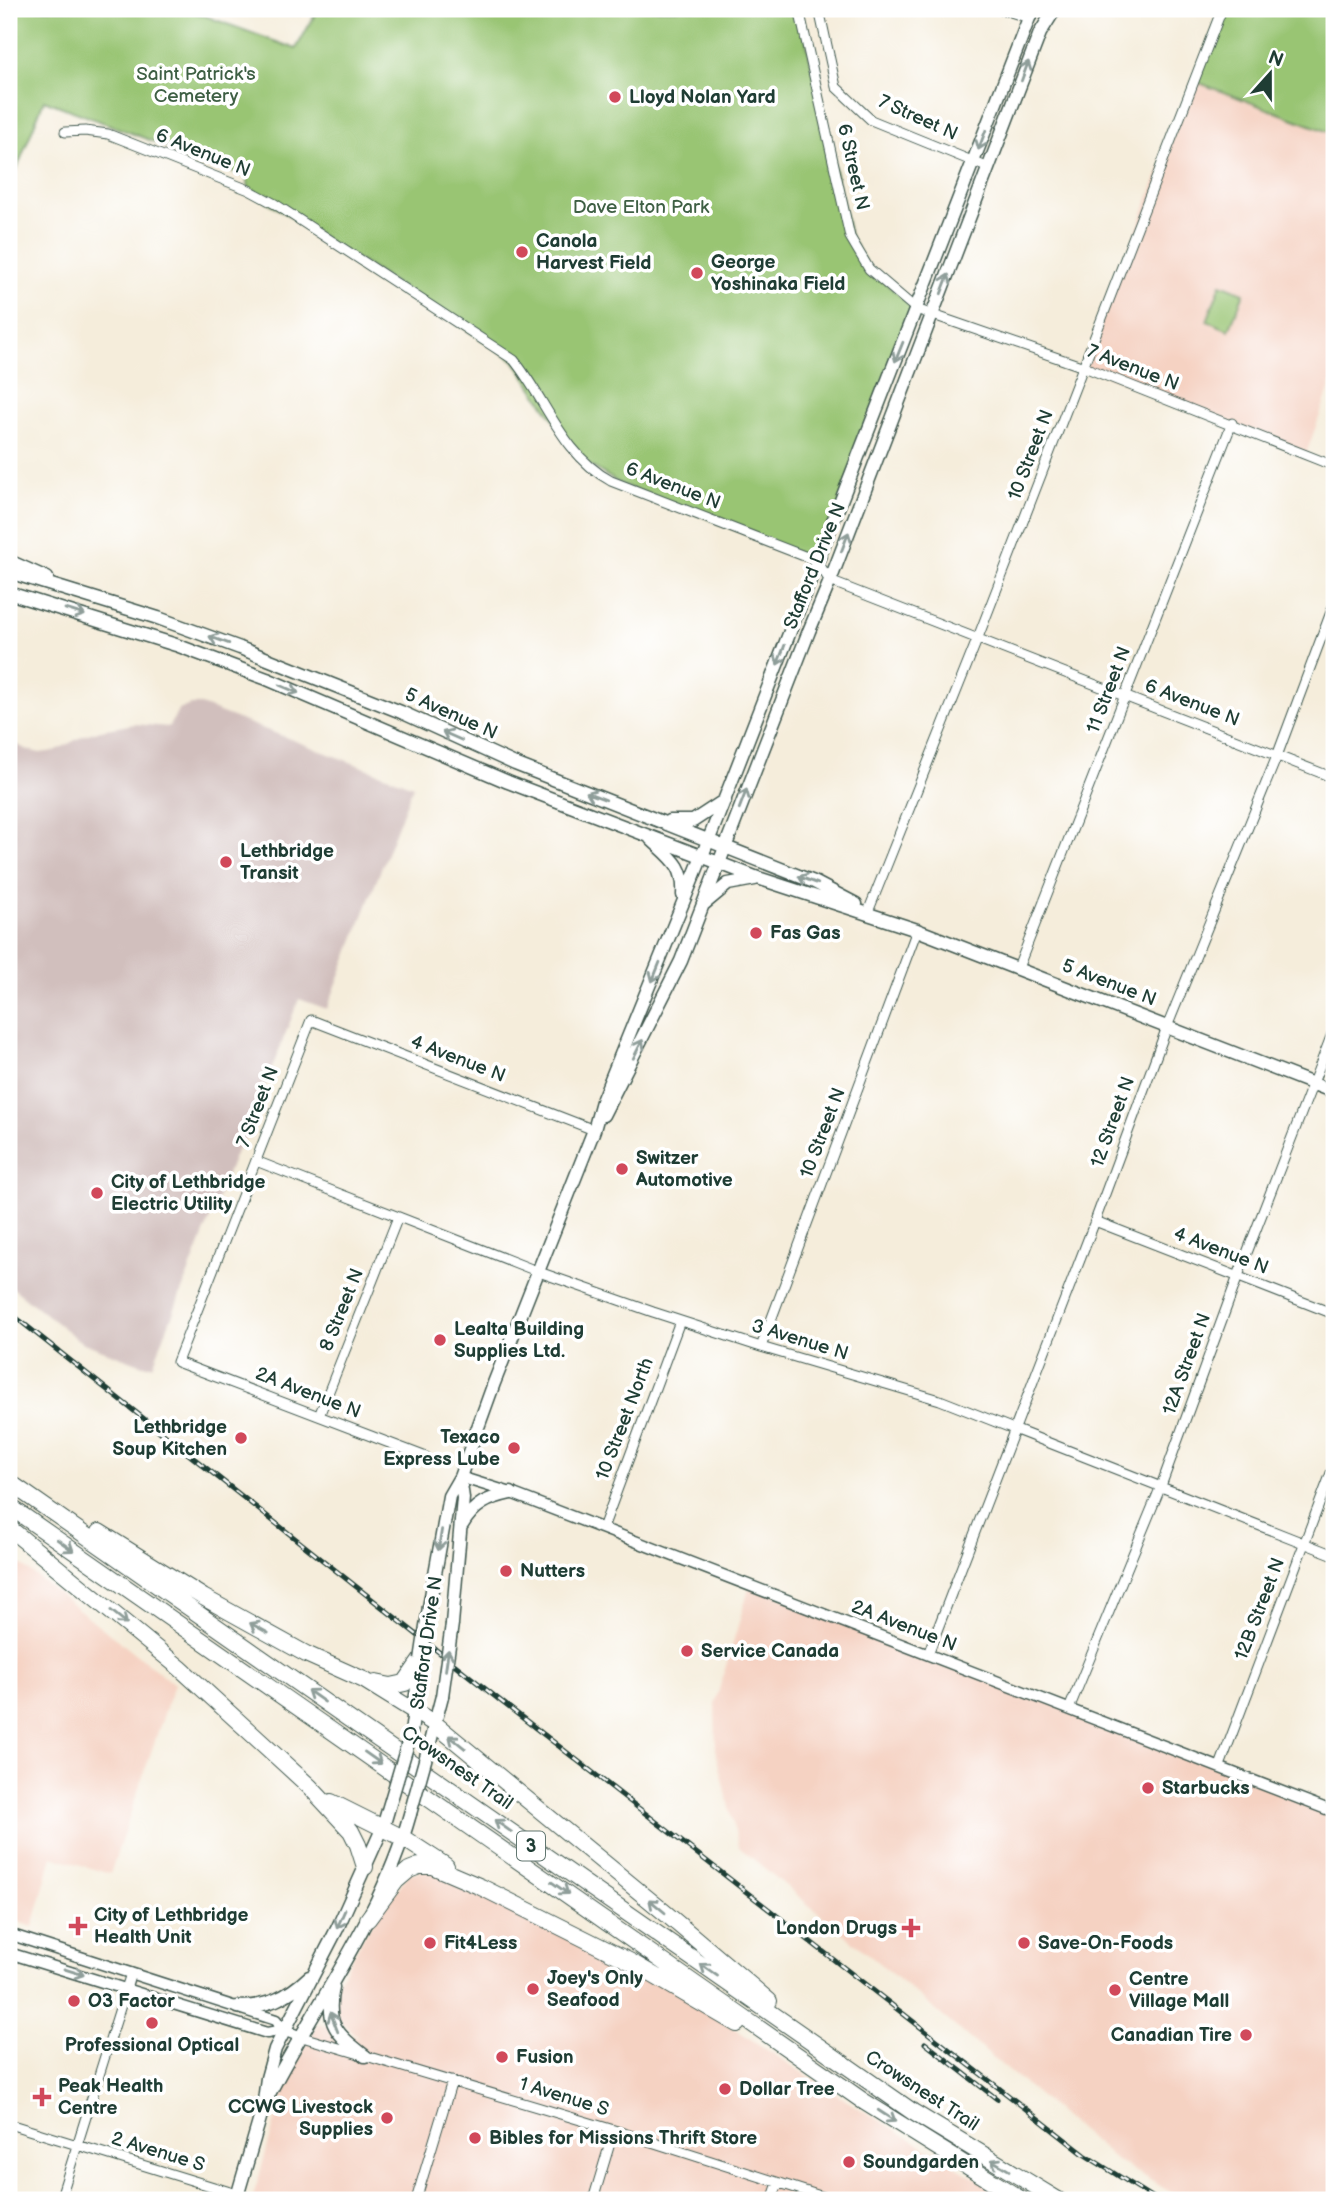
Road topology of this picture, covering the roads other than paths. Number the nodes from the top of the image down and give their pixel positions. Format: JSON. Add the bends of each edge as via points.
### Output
{"nodes":[{"id":1,"x":799,"y":9,"type":"edge"},
{"id":2,"x":819,"y":9,"type":"edge"},
{"id":3,"x":1002,"y":9,"type":"edge"},
{"id":4,"x":1055,"y":9,"type":"edge"},
{"id":5,"x":1222,"y":9,"type":"edge"},
{"id":6,"x":1032,"y":13,"type":"edge"},
{"id":7,"x":65,"y":132,"type":"dead end"},
{"id":8,"x":973,"y":162,"type":"junction"},
{"id":9,"x":989,"y":168,"type":"junction"},
{"id":10,"x":916,"y":309,"type":"junction"},
{"id":11,"x":933,"y":315,"type":"junction"},
{"id":12,"x":1084,"y":367,"type":"junction"},
{"id":13,"x":1232,"y":424,"type":"junction"},
{"id":14,"x":1334,"y":466,"type":"edge"},
{"id":15,"x":9,"y":561,"type":"edge"},
{"id":16,"x":817,"y":561,"type":"junction"},
{"id":17,"x":9,"y":572,"type":"edge"},
{"id":18,"x":830,"y":581,"type":"junction"},
{"id":19,"x":72,"y":591,"type":"junction"},
{"id":20,"x":9,"y":593,"type":"edge"},
{"id":21,"x":1334,"y":604,"type":"edge"},
{"id":22,"x":977,"y":640,"type":"junction"},
{"id":23,"x":1126,"y":696,"type":"junction"},
{"id":24,"x":1277,"y":756,"type":"junction"},
{"id":25,"x":1334,"y":778,"type":"edge"},
{"id":26,"x":725,"y":800,"type":"junction"},
{"id":27,"x":660,"y":821,"type":"junction"},
{"id":28,"x":645,"y":834,"type":"junction"},
{"id":29,"x":709,"y":840,"type":"junction"},
{"id":30,"x":725,"y":846,"type":"junction"},
{"id":31,"x":702,"y":856,"type":"junction"},
{"id":32,"x":718,"y":863,"type":"junction"},
{"id":33,"x":758,"y":878,"type":"junction"},
{"id":34,"x":702,"y":907,"type":"junction"},
{"id":35,"x":682,"y":909,"type":"junction"},
{"id":36,"x":868,"y":912,"type":"junction"},
{"id":37,"x":917,"y":930,"type":"junction"},
{"id":38,"x":1018,"y":968,"type":"junction"},
{"id":39,"x":310,"y":1020,"type":"joint"},
{"id":40,"x":1167,"y":1027,"type":"junction"},
{"id":41,"x":1334,"y":1030,"type":"edge"},
{"id":42,"x":1312,"y":1084,"type":"junction"},
{"id":43,"x":1334,"y":1092,"type":"edge"},
{"id":44,"x":594,"y":1130,"type":"junction"},
{"id":45,"x":256,"y":1161,"type":"junction"},
{"id":46,"x":398,"y":1217,"type":"junction"},
{"id":47,"x":1095,"y":1221,"type":"junction"},
{"id":48,"x":539,"y":1272,"type":"junction"},
{"id":49,"x":1238,"y":1276,"type":"junction"},
{"id":50,"x":1334,"y":1314,"type":"edge"},
{"id":51,"x":680,"y":1321,"type":"junction"},
{"id":52,"x":761,"y":1347,"type":"junction"},
{"id":53,"x":177,"y":1362,"type":"joint"},
{"id":54,"x":319,"y":1416,"type":"junction"},
{"id":55,"x":1014,"y":1429,"type":"junction"},
{"id":56,"x":426,"y":1457,"type":"dead end"},
{"id":57,"x":1334,"y":1465,"type":"edge"},
{"id":58,"x":9,"y":1476,"type":"edge"},
{"id":59,"x":460,"y":1477,"type":"junction"},
{"id":60,"x":9,"y":1482,"type":"edge"},
{"id":61,"x":1161,"y":1486,"type":"junction"},
{"id":62,"x":511,"y":1493,"type":"junction"},
{"id":63,"x":9,"y":1506,"type":"edge"},
{"id":64,"x":9,"y":1528,"type":"edge"},
{"id":65,"x":460,"y":1528,"type":"junction"},
{"id":66,"x":603,"y":1528,"type":"junction"},
{"id":67,"x":1304,"y":1544,"type":"junction"},
{"id":68,"x":1334,"y":1555,"type":"edge"},
{"id":69,"x":928,"y":1654,"type":"junction"},
{"id":70,"x":417,"y":1671,"type":"junction"},
{"id":71,"x":364,"y":1680,"type":"junction"},
{"id":72,"x":413,"y":1709,"type":"junction"},
{"id":73,"x":1069,"y":1709,"type":"junction"},
{"id":74,"x":435,"y":1724,"type":"junction"},
{"id":75,"x":1220,"y":1766,"type":"junction"},
{"id":76,"x":310,"y":1787,"type":"junction"},
{"id":77,"x":1334,"y":1812,"type":"edge"},
{"id":78,"x":383,"y":1827,"type":"junction"},
{"id":79,"x":403,"y":1838,"type":"junction"},
{"id":80,"x":365,"y":1867,"type":"junction"},
{"id":81,"x":481,"y":1887,"type":"junction"},
{"id":82,"x":368,"y":1919,"type":"junction"},
{"id":83,"x":9,"y":1934,"type":"edge"},
{"id":84,"x":9,"y":1952,"type":"edge"},
{"id":85,"x":316,"y":1970,"type":"junction"},
{"id":86,"x":131,"y":1973,"type":"junction"},
{"id":87,"x":335,"y":1975,"type":"junction"},
{"id":88,"x":126,"y":1987,"type":"junction"},
{"id":89,"x":237,"y":2007,"type":"junction"},
{"id":90,"x":283,"y":2030,"type":"junction"},
{"id":91,"x":299,"y":2036,"type":"junction"},
{"id":92,"x":365,"y":2056,"type":"junction"},
{"id":93,"x":840,"y":2061,"type":"junction"},
{"id":94,"x":452,"y":2081,"type":"junction"},
{"id":95,"x":863,"y":2101,"type":"junction"},
{"id":96,"x":263,"y":2108,"type":"junction"},
{"id":97,"x":9,"y":2124,"type":"edge"},
{"id":98,"x":614,"y":2130,"type":"junction"},
{"id":99,"x":77,"y":2145,"type":"junction"},
{"id":100,"x":778,"y":2183,"type":"junction"},
{"id":101,"x":237,"y":2197,"type":"edge"},
{"id":102,"x":60,"y":2200,"type":"edge"},
{"id":103,"x":256,"y":2200,"type":"edge"},
{"id":104,"x":416,"y":2200,"type":"edge"},
{"id":105,"x":593,"y":2200,"type":"edge"},
{"id":106,"x":772,"y":2200,"type":"edge"},
{"id":107,"x":834,"y":2200,"type":"edge"},
{"id":108,"x":1022,"y":2200,"type":"edge"},
{"id":109,"x":1058,"y":2200,"type":"edge"}],
"edges":[{"from":1,"to":10,"type":"street","name":"6 Street N","via":[[850,237],[869,269]]},
{"from":2,"to":8,"type":"street","name":"7 Street N","via":[[836,87],[871,120]]},
{"from":3,"to":6,"type":"street"},
{"from":9,"to":4,"type":"main road","name":"Stafford Drive N","one_way":true,"via":[[1040,33]]},
{"from":5,"to":12,"type":"street","name":"10 Street N"},
{"from":6,"to":8,"type":"main road","name":"Stafford Drive N","one_way":true},
{"from":7,"to":16,"type":"street","name":"6 Avenue N","via":[[98,132],[122,139],[223,178],[275,204],[514,360],[567,443],[600,475]]},
{"from":8,"to":9,"type":"street","name":"7 Street N"},
{"from":8,"to":10,"type":"main road","name":"Stafford Drive N"},
{"from":11,"to":9,"type":"main road","name":"Stafford Drive N","one_way":true},
{"from":10,"to":11,"type":"street","name":"7 Avenue N"},
{"from":10,"to":16,"type":"main road","name":"Stafford Drive N","one_way":true},
{"from":11,"to":12,"type":"street","name":"7 Avenue N"},
{"from":18,"to":11,"type":"main road","name":"Stafford Drive N","one_way":true},
{"from":12,"to":13,"type":"street","name":"7 Avenue N"},
{"from":12,"to":22,"type":"street","name":"10 Street N"},
{"from":13,"to":14,"type":"street","name":"7 Avenue N"},
{"from":13,"to":23,"type":"street","name":"11 Street N"},
{"from":15,"to":19,"type":"main road"},
{"from":16,"to":18,"type":"street"},
{"from":16,"to":26,"type":"main road","name":"Stafford Drive N","one_way":true},
{"from":17,"to":19,"type":"main road","name":"5 Avenue N"},
{"from":18,"to":22,"type":"street","name":"6 Avenue N"},
{"from":30,"to":18,"type":"main road","name":"Stafford Drive N","one_way":true},
{"from":27,"to":19,"type":"main road","name":"5 Avenue N","one_way":true,"via":[[515,764],[325,680]]},
{"from":20,"to":28,"type":"main road","name":"5 Avenue N","one_way":true,"via":[[165,641],[267,679],[508,782]]},
{"from":21,"to":24,"type":"street","name":"12 Street N"},
{"from":22,"to":23,"type":"street","name":"6 Avenue N"},
{"from":22,"to":36,"type":"street","name":"10 Street N"},
{"from":23,"to":24,"type":"street","name":"6 Avenue N"},
{"from":23,"to":38,"type":"street","name":"11 Street N"},
{"from":24,"to":25,"type":"street","name":"6 Avenue N"},
{"from":24,"to":40,"type":"street","name":"12 Street N"},
{"from":26,"to":27,"type":"main road","via":[[693,821]]},
{"from":26,"to":29,"type":"main road","name":"Stafford Drive N"},
{"from":27,"to":29,"type":"main road","name":"5 Avenue N"},
{"from":28,"to":31,"type":"main road","name":"5 Avenue N"},
{"from":28,"to":35,"type":"main road","via":[[682,872]]},
{"from":29,"to":30,"type":"main road","name":"5 Avenue N"},
{"from":29,"to":31,"type":"main road","name":"Stafford Drive N"},
{"from":30,"to":32,"type":"main road","name":"Stafford Drive N"},
{"from":36,"to":30,"type":"main road","name":"5 Avenue N","one_way":true,"via":[[821,885]]},
{"from":31,"to":32,"type":"main road","name":"5 Avenue N"},
{"from":31,"to":35,"type":"main road","name":"Stafford Drive N"},
{"from":32,"to":33,"type":"main road","name":"5 Avenue N"},
{"from":32,"to":34,"type":"main road","name":"Stafford Drive N"},
{"from":33,"to":34,"type":"main road","via":[[728,884]]},
{"from":33,"to":36,"type":"main road","name":"5 Avenue N"},
{"from":44,"to":34,"type":"main road","name":"Stafford Drive N","one_way":true,"via":[[666,992]]},
{"from":35,"to":44,"type":"main road","name":"Stafford Drive N","one_way":true},
{"from":36,"to":37,"type":"main road","name":"5 Avenue N"},
{"from":37,"to":38,"type":"main road","name":"5 Avenue N"},
{"from":37,"to":52,"type":"street","name":"10 Street N"},
{"from":38,"to":40,"type":"main road","name":"5 Avenue N"},
{"from":39,"to":44,"type":"street","name":"4 Avenue N"},
{"from":39,"to":45,"type":"street","name":"7 Street N"},
{"from":40,"to":42,"type":"main road","name":"5 Avenue N"},
{"from":40,"to":47,"type":"street","name":"12 Street N"},
{"from":41,"to":42,"type":"street","name":"12A Street N"},
{"from":42,"to":43,"type":"main road","name":"5 Avenue N"},
{"from":42,"to":49,"type":"street","name":"12A Street N"},
{"from":44,"to":48,"type":"main road","name":"Stafford Drive N"},
{"from":45,"to":46,"type":"street","name":"3 Avenue N"},
{"from":45,"to":53,"type":"street","name":"7 Street N"},
{"from":46,"to":48,"type":"street","name":"3 Avenue N"},
{"from":46,"to":54,"type":"street","name":"8 Street N"},
{"from":47,"to":49,"type":"street","name":"4 Avenue N"},
{"from":47,"to":55,"type":"street","name":"12 Street N"},
{"from":48,"to":51,"type":"street","name":"3 Avenue N"},
{"from":48,"to":59,"type":"main road","name":"Stafford Drive N"},
{"from":49,"to":50,"type":"street","name":"4 Avenue N"},
{"from":49,"to":61,"type":"street","name":"12A Street N"},
{"from":51,"to":52,"type":"street","name":"3 Avenue N"},
{"from":51,"to":66,"type":"street","name":"10 Street North"},
{"from":52,"to":55,"type":"street","name":"3 Avenue N","via":[[940,1400]]},
{"from":53,"to":54,"type":"street","name":"2A Avenue N"},
{"from":54,"to":56,"type":"street","name":"2A Avenue N"},
{"from":55,"to":61,"type":"street","name":"3 Avenue N"},
{"from":55,"to":69,"type":"street","name":"12 Street N"},
{"from":57,"to":67,"type":"street","name":"12B Street N"},
{"from":71,"to":58,"type":"highway","one_way":true,"via":[[203,1597]]},
{"from":59,"to":62,"type":"street","name":"2A Avenue N"},
{"from":59,"to":65,"type":"main road","name":"Stafford Drive N"},
{"from":59,"to":70,"type":"main road","name":"Stafford Drive N","one_way":true,"bridge":true,"via":[[446,1506]]},
{"from":93,"to":60,"type":"highway","name":"Crowsnest Trail","number":"3","one_way":true},
{"from":61,"to":67,"type":"street","name":"3 Avenue N"},
{"from":61,"to":73,"type":"street","name":"12A Street N"},
{"from":62,"to":65,"type":"main road","via":[[476,1506]]},
{"from":62,"to":66,"type":"street","name":"2A Avenue N"},
{"from":63,"to":95,"type":"highway","name":"Crowsnest Trail","number":"3","one_way":true},
{"from":64,"to":76,"type":"highway","one_way":true,"via":[[160,1651]]},
{"from":74,"to":65,"type":"main road","name":"Stafford Drive N","one_way":true,"bridge":true,"via":[[452,1624]]},
{"from":66,"to":69,"type":"street","name":"2A Avenue N"},
{"from":67,"to":68,"type":"street","name":"3 Avenue N"},
{"from":67,"to":75,"type":"street","name":"12B Street N"},
{"from":69,"to":73,"type":"street","name":"2A Avenue N"},
{"from":70,"to":71,"type":"highway","via":[[405,1683],[391,1686]]},
{"from":70,"to":72,"type":"main road","name":"Stafford Drive N"},
{"from":71,"to":72,"type":"highway"},
{"from":72,"to":74,"type":"highway"},
{"from":72,"to":78,"type":"main road","name":"Stafford Drive N","bridge":true,"via":[[411,1733]]},
{"from":73,"to":75,"type":"street","name":"2A Avenue N"},
{"from":74,"to":79,"type":"main road","name":"Stafford Drive N","bridge":true},
{"from":93,"to":74,"type":"highway","one_way":true},
{"from":75,"to":77,"type":"street","name":"2A Avenue N"},
{"from":76,"to":78,"type":"highway"},
{"from":76,"to":80,"type":"highway","via":[[351,1831]]},
{"from":78,"to":79,"type":"highway"},
{"from":78,"to":80,"type":"main road","name":"Stafford Drive N"},
{"from":79,"to":81,"type":"highway"},
{"from":79,"to":82,"type":"main road","name":"Stafford Drive N"},
{"from":80,"to":85,"type":"main road","name":"Stafford Drive N","one_way":true},
{"from":81,"to":82,"type":"highway","via":[[445,1870],[419,1866],[396,1881]]},
{"from":81,"to":95,"type":"highway","via":[[631,1962]]},
{"from":82,"to":87,"type":"main road","name":"Stafford Drive N"},
{"from":83,"to":86,"type":"street","name":"1 Avenue S"},
{"from":84,"to":88,"type":"street","name":"1 Avenue S","one_way":true},
{"from":85,"to":89,"type":"main road","via":[[276,2002]]},
{"from":85,"to":90,"type":"main road","name":"Stafford Drive N"},
{"from":86,"to":88,"type":"street"},
{"from":86,"to":89,"type":"street","name":"1 Avenue S"},
{"from":87,"to":91,"type":"main road","name":"Stafford Drive N"},
{"from":92,"to":87,"type":"main road","one_way":true,"via":[[334,2027],[330,2003]]},
{"from":88,"to":90,"type":"street","name":"1 Avenue S","via":[[271,2034]]},
{"from":88,"to":99,"type":"street"},
{"from":89,"to":90,"type":"street","name":"1 Avenue S","via":[[276,2020]]},
{"from":90,"to":91,"type":"street","name":"1 Avenue S"},
{"from":90,"to":96,"type":"main road","name":"Stafford Drive N","via":[[267,2078]]},
{"from":91,"to":92,"type":"street","name":"1 Avenue S"},
{"from":91,"to":96,"type":"main road","name":"Stafford Drive N"},
{"from":92,"to":94,"type":"street","name":"1 Avenue S"},
{"from":109,"to":93,"type":"highway","name":"Crowsnest Trail","number":"3","one_way":true,"via":[[913,2112]]},
{"from":94,"to":98,"type":"street","name":"1 Avenue S"},
{"from":94,"to":104,"type":"street"},
{"from":95,"to":108,"type":"highway","name":"Crowsnest Trail","number":"3","one_way":true},
{"from":96,"to":101,"type":"main road"},
{"from":97,"to":99,"type":"street","name":"2 Avenue S"},
{"from":98,"to":100,"type":"street","name":"1 Avenue S"},
{"from":98,"to":105,"type":"street"},
{"from":99,"to":101,"type":"street","name":"2 Avenue S"},
{"from":99,"to":102,"type":"street"},
{"from":100,"to":106,"type":"street"},
{"from":100,"to":107,"type":"street","name":"1 Avenue S"},
{"from":101,"to":103,"type":"street","name":"2 Avenue S"}]}
